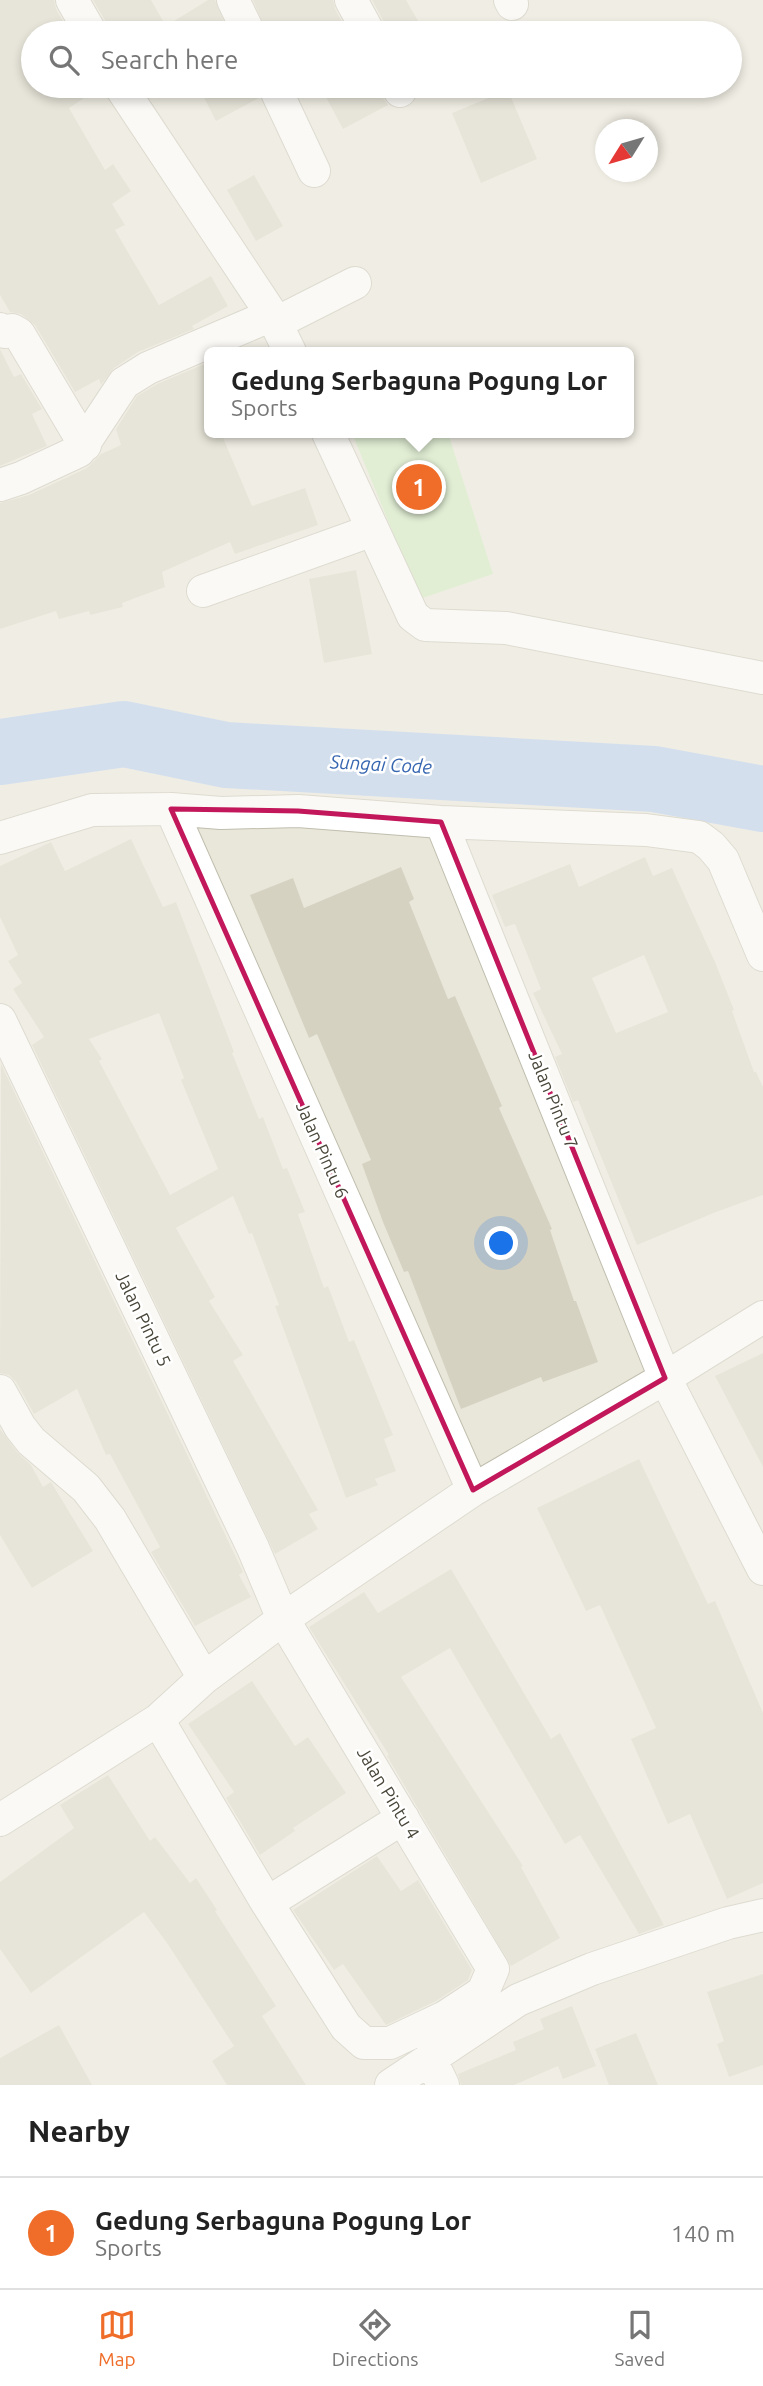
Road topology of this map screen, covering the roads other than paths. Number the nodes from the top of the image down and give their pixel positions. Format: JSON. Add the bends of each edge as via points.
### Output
{"nodes":[{"id":1,"x":72,"y":0,"type":"edge"},
{"id":2,"x":233,"y":0,"type":"edge"},
{"id":3,"x":351,"y":0,"type":"edge"},
{"id":4,"x":83,"y":21,"type":"edge"},
{"id":5,"x":243,"y":21,"type":"edge"},
{"id":6,"x":362,"y":21,"type":"edge"},
{"id":7,"x":128,"y":98,"type":"edge"},
{"id":8,"x":280,"y":98,"type":"edge"},
{"id":9,"x":314,"y":172,"type":"dead end"},
{"id":10,"x":355,"y":283,"type":"dead end"},
{"id":11,"x":274,"y":319,"type":"junction"},
{"id":12,"x":0,"y":329,"type":"edge"},
{"id":13,"x":288,"y":347,"type":"edge"},
{"id":14,"x":330,"y":438,"type":"edge"},
{"id":15,"x":85,"y":445,"type":"junction"},
{"id":16,"x":0,"y":485,"type":"edge"},
{"id":17,"x":373,"y":530,"type":"junction"},
{"id":18,"x":203,"y":591,"type":"dead end"},
{"id":19,"x":763,"y":678,"type":"edge"},
{"id":20,"x":171,"y":809,"type":"junction"},
{"id":21,"x":441,"y":822,"type":"junction"},
{"id":22,"x":0,"y":838,"type":"edge"},
{"id":23,"x":763,"y":955,"type":"edge"},
{"id":24,"x":0,"y":1020,"type":"edge"},
{"id":25,"x":763,"y":1317,"type":"edge"},
{"id":26,"x":665,"y":1378,"type":"junction"},
{"id":27,"x":0,"y":1391,"type":"edge"},
{"id":28,"x":472,"y":1490,"type":"junction"},
{"id":29,"x":763,"y":1569,"type":"edge"},
{"id":30,"x":283,"y":1619,"type":"junction"},
{"id":31,"x":308,"y":1660,"type":"joint"},
{"id":32,"x":204,"y":1678,"type":"junction"},
{"id":33,"x":158,"y":1720,"type":"junction"},
{"id":34,"x":403,"y":1818,"type":"junction"},
{"id":35,"x":0,"y":1820,"type":"edge"},
{"id":36,"x":267,"y":1903,"type":"junction"},
{"id":37,"x":763,"y":1915,"type":"edge"},
{"id":38,"x":437,"y":2071,"type":"edge"},
{"id":39,"x":390,"y":2085,"type":"edge"}],
"edges":[{"from":1,"to":4,"type":"street"},
{"from":2,"to":5,"type":"street"},
{"from":3,"to":6,"type":"street"},
{"from":7,"to":11,"type":"street"},
{"from":8,"to":9,"type":"street"},
{"from":10,"to":11,"type":"street"},
{"from":11,"to":13,"type":"street"},
{"from":11,"to":15,"type":"street","via":[[130,378]]},
{"from":12,"to":15,"type":"street","via":[[19,334]]},
{"from":14,"to":17,"type":"street"},
{"from":15,"to":16,"type":"street","via":[[72,456]]},
{"from":17,"to":18,"type":"street"},
{"from":17,"to":19,"type":"street","via":[[413,615],[425,625],[506,628]]},
{"from":20,"to":21,"type":"street","via":[[298,811]]},
{"from":20,"to":22,"type":"street","via":[[92,810]]},
{"from":20,"to":28,"type":"street","name":"Jalan Pintu 6"},
{"from":21,"to":23,"type":"street","via":[[646,830],[699,837],[723,860]]},
{"from":21,"to":26,"type":"street","name":"Jalan Pintu 7"},
{"from":24,"to":30,"type":"street","name":"Jalan Pintu 5"},
{"from":25,"to":26,"type":"street"},
{"from":26,"to":28,"type":"street"},
{"from":26,"to":29,"type":"street","name":"Jalan Pintu 7"},
{"from":27,"to":32,"type":"street","via":[[31,1441],[86,1488],[110,1519]]},
{"from":28,"to":30,"type":"street"},
{"from":30,"to":31,"type":"street","name":"Jalan Pintu 5"},
{"from":30,"to":32,"type":"street"},
{"from":31,"to":34,"type":"street","name":"Jalan Pintu 4"},
{"from":32,"to":33,"type":"street"},
{"from":33,"to":35,"type":"street"},
{"from":33,"to":36,"type":"street"},
{"from":34,"to":36,"type":"street"},
{"from":34,"to":36,"type":"street","name":"Jalan Pintu 4","via":[[493,1969],[483,1992],[445,2017],[390,2043],[363,2043],[346,2027]]},
{"from":37,"to":38,"type":"street","via":[[592,1969],[518,2000]]},
{"from":38,"to":39,"type":"street"}]}
